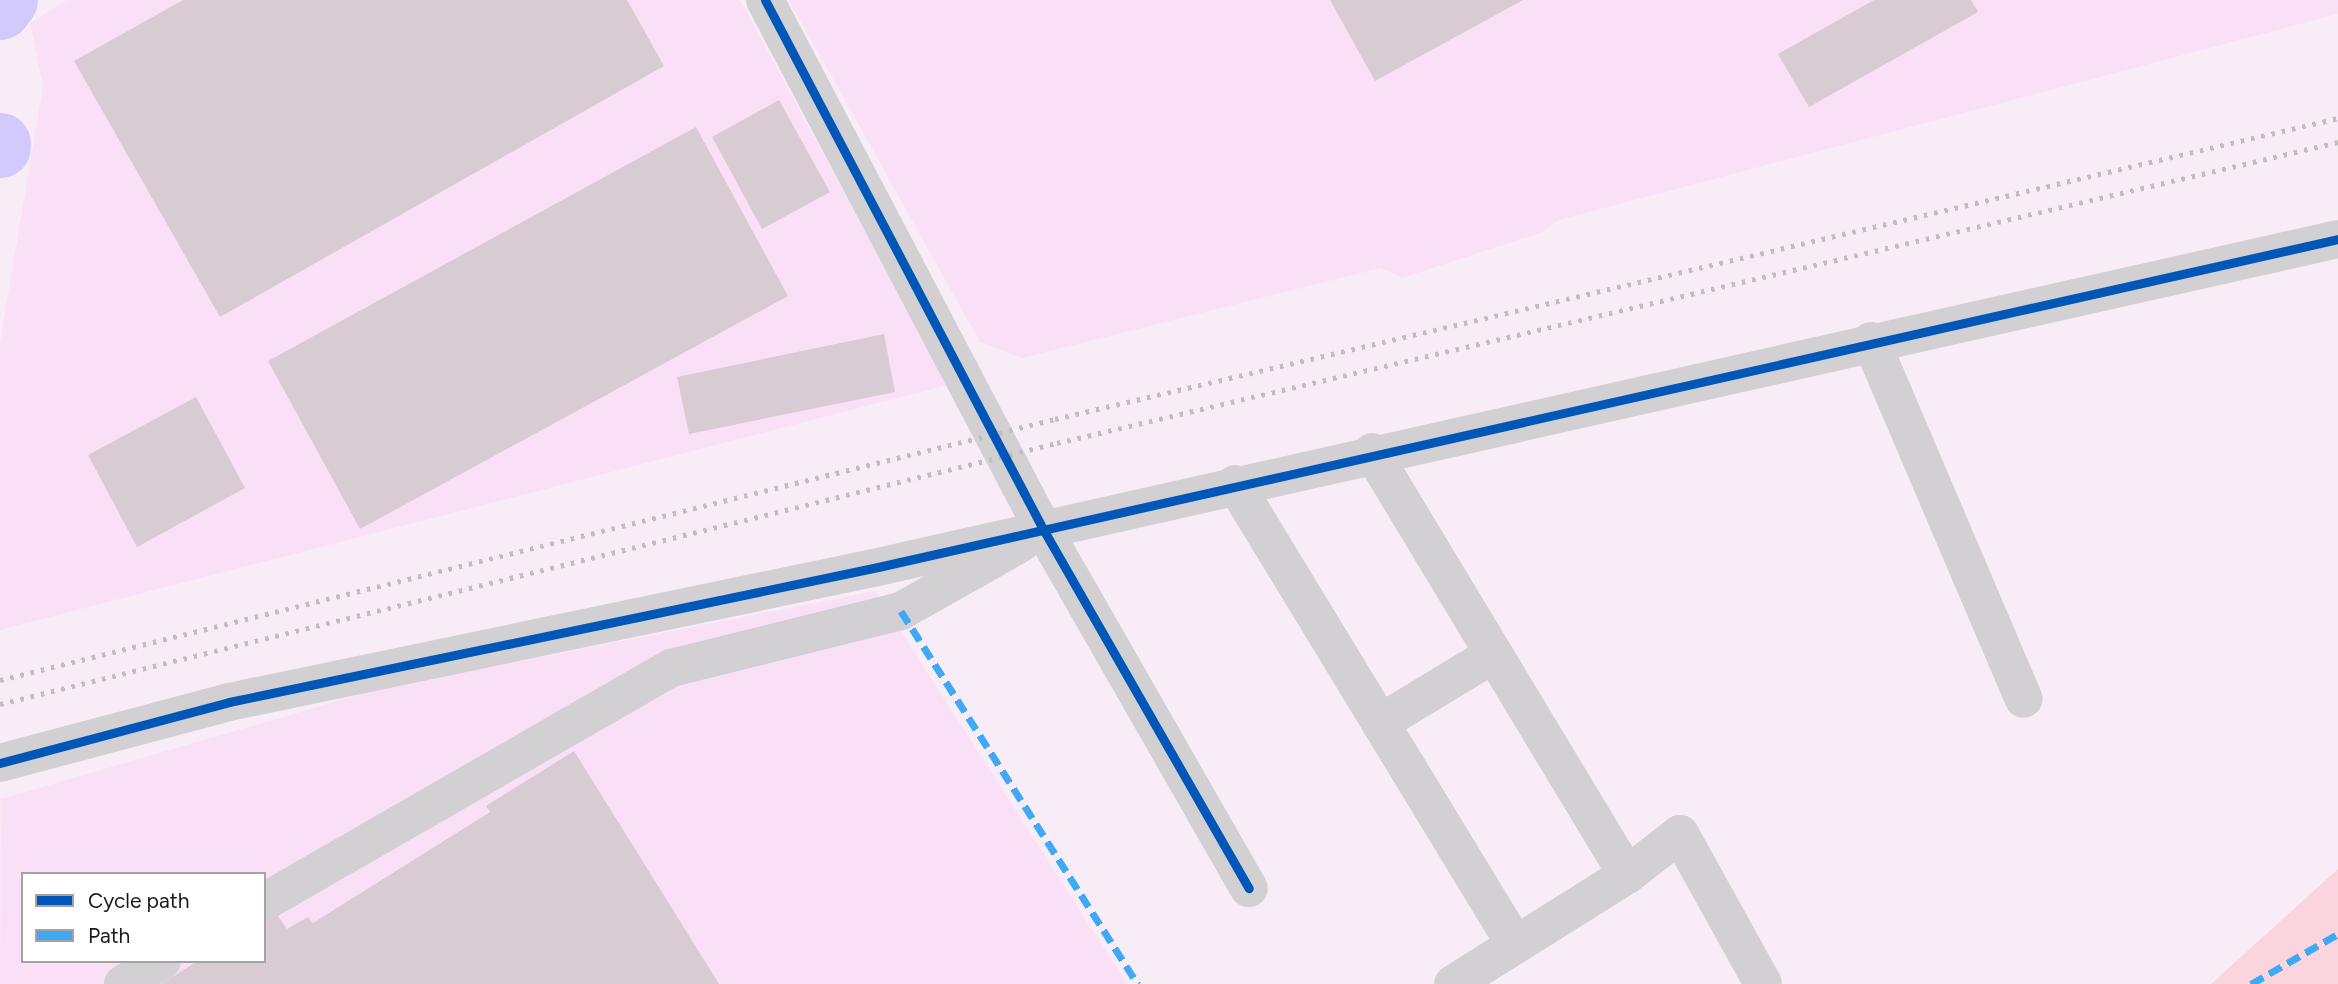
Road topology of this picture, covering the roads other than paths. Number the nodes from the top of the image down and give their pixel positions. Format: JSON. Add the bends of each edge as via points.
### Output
{"nodes":[{"id":1,"x":765,"y":0,"type":"edge"},
{"id":2,"x":2338,"y":239,"type":"edge"},
{"id":3,"x":1871,"y":341,"type":"junction"},
{"id":4,"x":1372,"y":452,"type":"junction"},
{"id":5,"x":1235,"y":484,"type":"junction"},
{"id":6,"x":1043,"y":529,"type":"junction"},
{"id":7,"x":1494,"y":654,"type":"junction"},
{"id":8,"x":2024,"y":699,"type":"dead end"},
{"id":9,"x":1380,"y":723,"type":"junction"},
{"id":10,"x":0,"y":764,"type":"edge"},
{"id":11,"x":1627,"y":875,"type":"junction"},
{"id":12,"x":1250,"y":888,"type":"dead end"},
{"id":13,"x":266,"y":900,"type":"edge"},
{"id":14,"x":1513,"y":941,"type":"junction"},
{"id":15,"x":159,"y":963,"type":"edge"},
{"id":16,"x":123,"y":984,"type":"edge"},
{"id":17,"x":1453,"y":984,"type":"edge"},
{"id":18,"x":1763,"y":984,"type":"edge"}],
"edges":[{"from":1,"to":6,"type":"street"},
{"from":2,"to":3,"type":"street"},
{"from":3,"to":4,"type":"street"},
{"from":3,"to":8,"type":"street"},
{"from":4,"to":5,"type":"street"},
{"from":4,"to":7,"type":"street"},
{"from":5,"to":6,"type":"street"},
{"from":5,"to":9,"type":"street"},
{"from":6,"to":10,"type":"street","via":[[229,702]]},
{"from":6,"to":12,"type":"street"},
{"from":6,"to":13,"type":"street","via":[[901,611],[671,668]]},
{"from":7,"to":9,"type":"street"},
{"from":7,"to":11,"type":"street"},
{"from":9,"to":14,"type":"street"},
{"from":11,"to":14,"type":"street"},
{"from":11,"to":18,"type":"street","via":[[1681,834]]},
{"from":14,"to":17,"type":"street"},
{"from":15,"to":16,"type":"street"}]}
